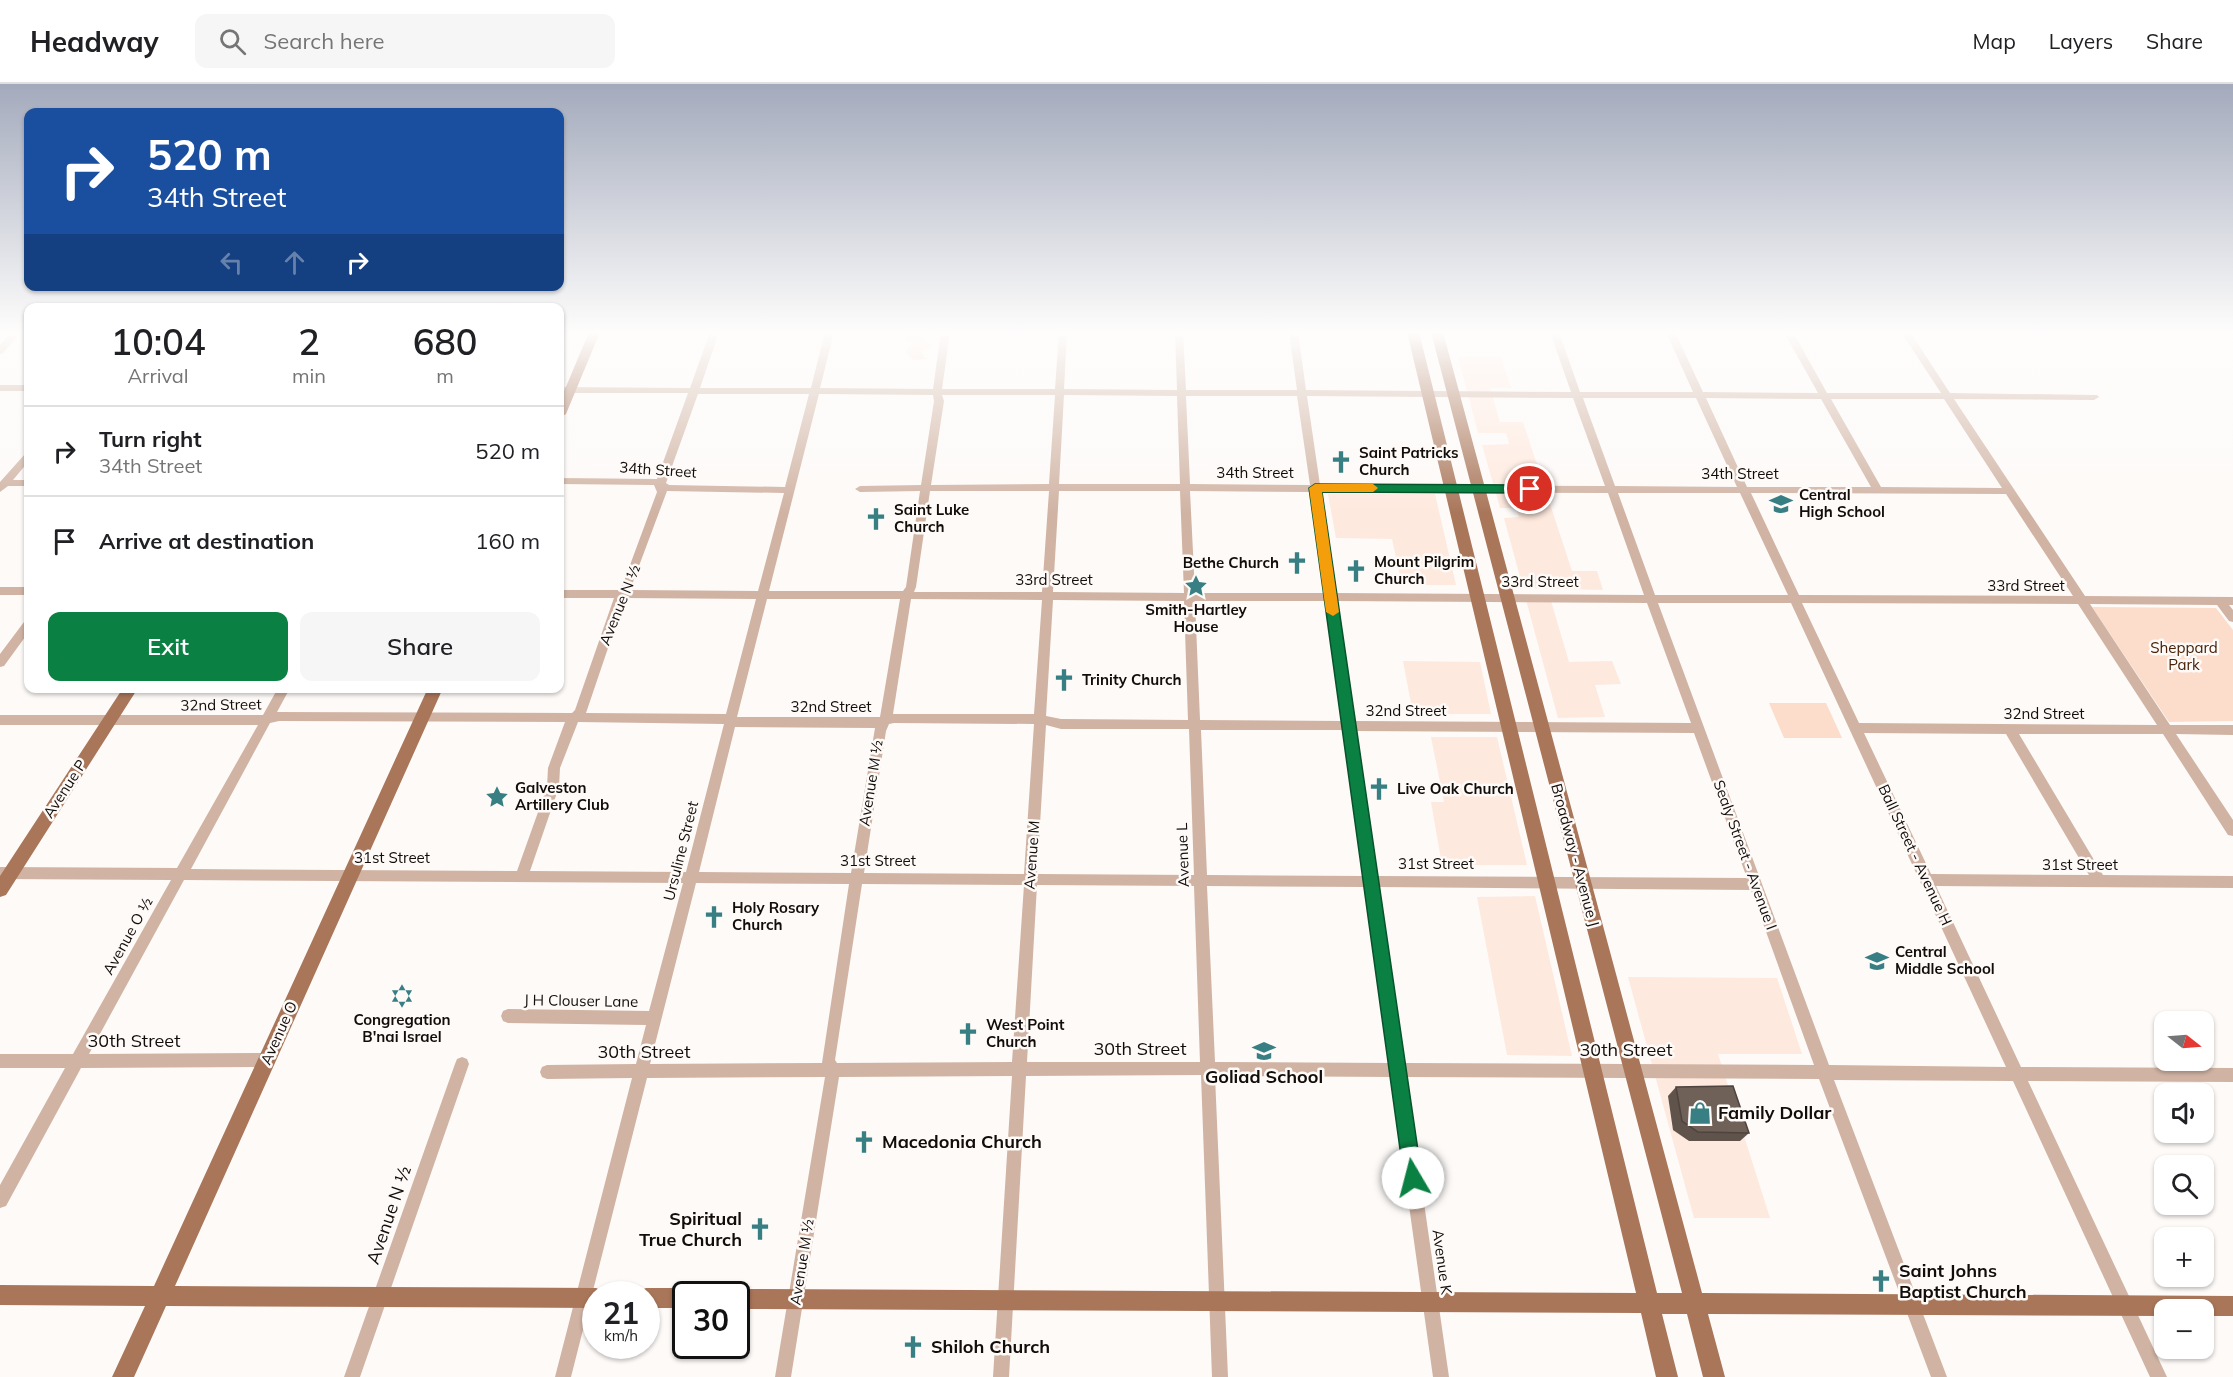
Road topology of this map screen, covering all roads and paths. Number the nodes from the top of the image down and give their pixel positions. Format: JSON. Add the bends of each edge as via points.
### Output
{"nodes":[{"id":1,"x":694,"y":392,"type":"edge"},
{"id":2,"x":815,"y":392,"type":"edge"},
{"id":3,"x":937,"y":392,"type":"edge"},
{"id":4,"x":979,"y":392,"type":"edge"},
{"id":5,"x":1822,"y":392,"type":"edge"},
{"id":6,"x":1946,"y":392,"type":"edge"},
{"id":7,"x":1060,"y":393,"type":"junction"},
{"id":8,"x":1183,"y":393,"type":"junction"},
{"id":9,"x":1302,"y":394,"type":"junction"},
{"id":10,"x":1428,"y":394,"type":"junction"},
{"id":11,"x":1453,"y":394,"type":"junction"},
{"id":12,"x":1577,"y":395,"type":"junction"},
{"id":13,"x":1699,"y":395,"type":"junction"},
{"id":14,"x":1824,"y":396,"type":"junction"},
{"id":15,"x":1948,"y":396,"type":"junction"},
{"id":16,"x":2094,"y":397,"type":"dead end"},
{"id":17,"x":24,"y":461,"type":"edge"},
{"id":18,"x":564,"y":482,"type":"edge"},
{"id":19,"x":24,"y":483,"type":"edge"},
{"id":20,"x":660,"y":485,"type":"junction"},
{"id":21,"x":3,"y":486,"type":"edge"},
{"id":22,"x":926,"y":487,"type":"junction"},
{"id":23,"x":1055,"y":487,"type":"junction"},
{"id":24,"x":1186,"y":488,"type":"junction"},
{"id":25,"x":1315,"y":488,"type":"junction"},
{"id":26,"x":1478,"y":488,"type":"junction"},
{"id":27,"x":860,"y":489,"type":"dead end"},
{"id":28,"x":1451,"y":489,"type":"junction"},
{"id":29,"x":1743,"y":489,"type":"junction"},
{"id":30,"x":1877,"y":489,"type":"junction"},
{"id":31,"x":790,"y":490,"type":"junction"},
{"id":32,"x":1612,"y":490,"type":"junction"},
{"id":33,"x":2009,"y":491,"type":"junction"},
{"id":34,"x":0,"y":591,"type":"edge"},
{"id":35,"x":24,"y":591,"type":"edge"},
{"id":36,"x":564,"y":594,"type":"edge"},
{"id":37,"x":621,"y":594,"type":"junction"},
{"id":38,"x":763,"y":595,"type":"junction"},
{"id":39,"x":906,"y":595,"type":"junction"},
{"id":40,"x":1048,"y":595,"type":"junction"},
{"id":41,"x":1189,"y":596,"type":"junction"},
{"id":42,"x":1331,"y":597,"type":"junction"},
{"id":43,"x":1478,"y":597,"type":"junction"},
{"id":44,"x":1507,"y":597,"type":"junction"},
{"id":45,"x":1651,"y":597,"type":"junction"},
{"id":46,"x":1794,"y":599,"type":"junction"},
{"id":47,"x":2080,"y":601,"type":"junction"},
{"id":48,"x":2233,"y":601,"type":"edge"},
{"id":49,"x":2220,"y":602,"type":"junction"},
{"id":50,"x":2233,"y":618,"type":"edge"},
{"id":51,"x":24,"y":630,"type":"edge"},
{"id":52,"x":0,"y":663,"type":"edge"},
{"id":53,"x":128,"y":693,"type":"edge"},
{"id":54,"x":281,"y":693,"type":"edge"},
{"id":55,"x":434,"y":693,"type":"edge"},
{"id":56,"x":423,"y":716,"type":"junction"},
{"id":57,"x":576,"y":717,"type":"junction"},
{"id":58,"x":1041,"y":719,"type":"junction"},
{"id":59,"x":0,"y":720,"type":"edge"},
{"id":60,"x":110,"y":720,"type":"junction"},
{"id":61,"x":266,"y":720,"type":"junction"},
{"id":62,"x":731,"y":722,"type":"junction"},
{"id":63,"x":883,"y":722,"type":"junction"},
{"id":64,"x":1194,"y":725,"type":"junction"},
{"id":65,"x":1509,"y":725,"type":"junction"},
{"id":66,"x":1349,"y":726,"type":"junction"},
{"id":67,"x":1541,"y":726,"type":"junction"},
{"id":68,"x":1698,"y":728,"type":"junction"},
{"id":69,"x":1855,"y":728,"type":"junction"},
{"id":70,"x":2010,"y":729,"type":"junction"},
{"id":71,"x":2166,"y":730,"type":"junction"},
{"id":72,"x":2233,"y":730,"type":"edge"},
{"id":73,"x":2233,"y":831,"type":"edge"},
{"id":74,"x":6,"y":873,"type":"edge"},
{"id":75,"x":182,"y":873,"type":"junction"},
{"id":76,"x":351,"y":875,"type":"junction"},
{"id":77,"x":522,"y":875,"type":"junction"},
{"id":78,"x":691,"y":876,"type":"junction"},
{"id":79,"x":856,"y":877,"type":"junction"},
{"id":80,"x":1031,"y":878,"type":"junction"},
{"id":81,"x":1200,"y":879,"type":"junction"},
{"id":82,"x":1927,"y":880,"type":"junction"},
{"id":83,"x":1371,"y":881,"type":"junction"},
{"id":84,"x":1547,"y":881,"type":"junction"},
{"id":85,"x":2099,"y":881,"type":"junction"},
{"id":86,"x":1582,"y":882,"type":"junction"},
{"id":87,"x":2233,"y":882,"type":"edge"},
{"id":88,"x":1755,"y":884,"type":"junction"},
{"id":89,"x":0,"y":890,"type":"edge"},
{"id":90,"x":508,"y":1016,"type":"dead end"},
{"id":91,"x":655,"y":1018,"type":"junction"},
{"id":92,"x":77,"y":1060,"type":"junction"},
{"id":93,"x":267,"y":1060,"type":"junction"},
{"id":94,"x":0,"y":1061,"type":"edge"},
{"id":95,"x":462,"y":1064,"type":"dead end"},
{"id":96,"x":1207,"y":1069,"type":"junction"},
{"id":97,"x":1398,"y":1069,"type":"junction"},
{"id":98,"x":833,"y":1070,"type":"junction"},
{"id":99,"x":1019,"y":1070,"type":"junction"},
{"id":100,"x":1593,"y":1070,"type":"junction"},
{"id":101,"x":1632,"y":1070,"type":"junction"},
{"id":102,"x":641,"y":1071,"type":"junction"},
{"id":103,"x":547,"y":1072,"type":"dead end"},
{"id":104,"x":1824,"y":1072,"type":"junction"},
{"id":105,"x":2017,"y":1073,"type":"junction"},
{"id":106,"x":2233,"y":1075,"type":"edge"},
{"id":107,"x":0,"y":1200,"type":"edge"},
{"id":108,"x":593,"y":1281,"type":"edge"},
{"id":109,"x":0,"y":1295,"type":"edge"},
{"id":110,"x":159,"y":1296,"type":"junction"},
{"id":111,"x":381,"y":1297,"type":"junction"},
{"id":112,"x":582,"y":1298,"type":"edge"},
{"id":113,"x":750,"y":1299,"type":"edge"},
{"id":114,"x":796,"y":1299,"type":"junction"},
{"id":115,"x":1005,"y":1300,"type":"junction"},
{"id":116,"x":1216,"y":1302,"type":"junction"},
{"id":117,"x":1431,"y":1304,"type":"junction"},
{"id":118,"x":1912,"y":1304,"type":"junction"},
{"id":119,"x":1650,"y":1305,"type":"junction"},
{"id":120,"x":1695,"y":1305,"type":"junction"},
{"id":121,"x":2126,"y":1305,"type":"junction"},
{"id":122,"x":2233,"y":1306,"type":"edge"},
{"id":123,"x":582,"y":1319,"type":"edge"},
{"id":124,"x":123,"y":1377,"type":"edge"},
{"id":125,"x":352,"y":1377,"type":"edge"},
{"id":126,"x":563,"y":1377,"type":"edge"},
{"id":127,"x":783,"y":1377,"type":"edge"},
{"id":128,"x":1001,"y":1377,"type":"edge"},
{"id":129,"x":1220,"y":1377,"type":"edge"},
{"id":130,"x":1441,"y":1377,"type":"edge"},
{"id":131,"x":1667,"y":1377,"type":"edge"},
{"id":132,"x":1714,"y":1377,"type":"edge"},
{"id":133,"x":1939,"y":1377,"type":"edge"},
{"id":134,"x":2159,"y":1377,"type":"edge"}],
"edges":[{"from":1,"to":20,"type":"street","name":"Avenue N ½"},
{"from":2,"to":31,"type":"street","name":"Ursuline Street"},
{"from":3,"to":22,"type":"street","name":"Avenue M ½"},
{"from":4,"to":7,"type":"street"},
{"from":5,"to":14,"type":"street"},
{"from":6,"to":15,"type":"street"},
{"from":7,"to":8,"type":"street"},
{"from":7,"to":23,"type":"street","name":"Avenue M"},
{"from":8,"to":9,"type":"street"},
{"from":8,"to":24,"type":"street","name":"Avenue L"},
{"from":9,"to":10,"type":"street"},
{"from":9,"to":25,"type":"street","name":"Avenue K"},
{"from":10,"to":11,"type":"street"},
{"from":10,"to":28,"type":"main road"},
{"from":11,"to":12,"type":"street"},
{"from":11,"to":26,"type":"main road","name":"Broadway - Avenue J"},
{"from":12,"to":13,"type":"street"},
{"from":12,"to":32,"type":"street","name":"Sealy Street - Avenue I"},
{"from":13,"to":14,"type":"street"},
{"from":13,"to":29,"type":"street","name":"Ball Street - Avenue H"},
{"from":14,"to":15,"type":"street"},
{"from":14,"to":30,"type":"street"},
{"from":15,"to":16,"type":"street"},
{"from":15,"to":33,"type":"street"},
{"from":17,"to":21,"type":"street"},
{"from":18,"to":20,"type":"street","name":"34th Street"},
{"from":19,"to":21,"type":"street"},
{"from":20,"to":31,"type":"street","name":"34th Street"},
{"from":20,"to":37,"type":"street","name":"Avenue N ½","via":[[662,492],[628,586]]},
{"from":22,"to":23,"type":"street","name":"34th Street"},
{"from":22,"to":27,"type":"street","name":"34th Street"},
{"from":22,"to":39,"type":"street","name":"Avenue M ½","via":[[911,587]]},
{"from":23,"to":24,"type":"street","name":"34th Street"},
{"from":23,"to":40,"type":"street","name":"Avenue M"},
{"from":24,"to":25,"type":"street","name":"34th Street"},
{"from":24,"to":41,"type":"street","name":"Avenue L"},
{"from":25,"to":28,"type":"street","name":"34th Street"},
{"from":25,"to":42,"type":"street","name":"Avenue K"},
{"from":26,"to":28,"type":"street","name":"34th Street"},
{"from":26,"to":32,"type":"street","name":"34th Street"},
{"from":26,"to":44,"type":"main road","name":"Broadway - Avenue J"},
{"from":28,"to":43,"type":"main road"},
{"from":29,"to":30,"type":"street","name":"34th Street"},
{"from":29,"to":32,"type":"street","name":"34th Street"},
{"from":29,"to":46,"type":"street","name":"Ball Street - Avenue H"},
{"from":30,"to":33,"type":"street","name":"34th Street"},
{"from":31,"to":38,"type":"street","name":"Ursuline Street"},
{"from":32,"to":45,"type":"street","name":"Sealy Street - Avenue I"},
{"from":33,"to":47,"type":"street"},
{"from":34,"to":35,"type":"street"},
{"from":36,"to":37,"type":"street","name":"33rd Street"},
{"from":37,"to":38,"type":"street","name":"33rd Street"},
{"from":37,"to":57,"type":"street","name":"Avenue N ½"},
{"from":38,"to":39,"type":"street","name":"33rd Street"},
{"from":38,"to":62,"type":"street","name":"Ursuline Street"},
{"from":39,"to":40,"type":"street","name":"33rd Street"},
{"from":39,"to":63,"type":"street","name":"Avenue M ½"},
{"from":40,"to":41,"type":"street","name":"33rd Street"},
{"from":40,"to":58,"type":"street","name":"Avenue M"},
{"from":41,"to":42,"type":"street","name":"33rd Street"},
{"from":41,"to":64,"type":"street","name":"Avenue L"},
{"from":42,"to":43,"type":"street","name":"33rd Street"},
{"from":42,"to":66,"type":"street","name":"Avenue K"},
{"from":43,"to":44,"type":"street","name":"33rd Street"},
{"from":43,"to":65,"type":"main road"},
{"from":44,"to":45,"type":"street","name":"33rd Street"},
{"from":44,"to":67,"type":"main road","name":"Broadway - Avenue J"},
{"from":45,"to":46,"type":"street","name":"33rd Street"},
{"from":45,"to":68,"type":"street","name":"Sealy Street - Avenue I"},
{"from":46,"to":47,"type":"street","name":"33rd Street"},
{"from":46,"to":69,"type":"street","name":"Ball Street - Avenue H"},
{"from":47,"to":49,"type":"street","name":"33rd Street"},
{"from":47,"to":71,"type":"street"},
{"from":48,"to":49,"type":"street","name":"33rd Street"},
{"from":49,"to":50,"type":"street"},
{"from":51,"to":52,"type":"street"},
{"from":53,"to":60,"type":"main road","name":"Avenue P"},
{"from":54,"to":61,"type":"street","name":"Avenue O ½"},
{"from":55,"to":56,"type":"main road","name":"Avenue O"},
{"from":56,"to":57,"type":"street","name":"32nd Street"},
{"from":56,"to":61,"type":"street","name":"32nd Street","via":[[279,716]]},
{"from":56,"to":76,"type":"main road","name":"Avenue O"},
{"from":57,"to":62,"type":"street","name":"32nd Street","via":[[723,718]]},
{"from":57,"to":77,"type":"street","name":"Avenue N ½","via":[[570,723],[554,768],[553,787]]},
{"from":58,"to":63,"type":"street","name":"32nd Street","via":[[894,718]]},
{"from":58,"to":64,"type":"street","name":"32nd Street","via":[[1061,724]]},
{"from":58,"to":80,"type":"street","name":"Avenue M"},
{"from":59,"to":60,"type":"street","name":"32nd Street"},
{"from":60,"to":61,"type":"street","name":"32nd Street"},
{"from":60,"to":74,"type":"main road","name":"Avenue P"},
{"from":61,"to":75,"type":"street","name":"Avenue O ½"},
{"from":62,"to":63,"type":"street","name":"32nd Street"},
{"from":62,"to":78,"type":"street","name":"Ursuline Street"},
{"from":63,"to":79,"type":"street","name":"Avenue M ½"},
{"from":64,"to":66,"type":"street","name":"32nd Street"},
{"from":64,"to":81,"type":"street","name":"Avenue L"},
{"from":65,"to":66,"type":"street","name":"32nd Street"},
{"from":65,"to":67,"type":"street","name":"32nd Street"},
{"from":65,"to":84,"type":"main road"},
{"from":66,"to":83,"type":"street","name":"Avenue K"},
{"from":67,"to":68,"type":"street","name":"32nd Street"},
{"from":67,"to":86,"type":"main road","name":"Broadway - Avenue J"},
{"from":68,"to":88,"type":"street","name":"Sealy Street - Avenue I"},
{"from":69,"to":70,"type":"street","name":"32nd Street"},
{"from":69,"to":82,"type":"street","name":"Ball Street - Avenue H"},
{"from":70,"to":71,"type":"street","name":"32nd Street"},
{"from":70,"to":85,"type":"street"},
{"from":71,"to":72,"type":"street","name":"32nd Street"},
{"from":71,"to":73,"type":"street"},
{"from":74,"to":75,"type":"street","name":"31st Street"},
{"from":74,"to":89,"type":"main road","name":"Avenue P"},
{"from":75,"to":76,"type":"street","name":"31st Street"},
{"from":75,"to":92,"type":"street","name":"Avenue O ½"},
{"from":76,"to":77,"type":"street","name":"31st Street"},
{"from":76,"to":93,"type":"main road","name":"Avenue O"},
{"from":77,"to":78,"type":"street","name":"31st Street"},
{"from":78,"to":79,"type":"street","name":"31st Street"},
{"from":78,"to":91,"type":"street","name":"Ursuline Street"},
{"from":79,"to":80,"type":"street","name":"31st Street"},
{"from":79,"to":98,"type":"street","name":"Avenue M ½","via":[[828,1061]]},
{"from":80,"to":81,"type":"street","name":"31st Street"},
{"from":80,"to":99,"type":"street","name":"Avenue M"},
{"from":81,"to":83,"type":"street","name":"31st Street"},
{"from":81,"to":96,"type":"street","name":"Avenue L"},
{"from":82,"to":85,"type":"street","name":"31st Street"},
{"from":82,"to":105,"type":"street","name":"Ball Street - Avenue H"},
{"from":83,"to":84,"type":"street","name":"31st Street"},
{"from":83,"to":97,"type":"street","name":"Avenue K"},
{"from":84,"to":86,"type":"street","name":"31st Street"},
{"from":84,"to":100,"type":"main road"},
{"from":85,"to":87,"type":"street","name":"31st Street"},
{"from":86,"to":88,"type":"street","name":"31st Street"},
{"from":86,"to":101,"type":"main road","name":"Broadway - Avenue J"},
{"from":88,"to":104,"type":"street","name":"Sealy Street - Avenue I"},
{"from":90,"to":91,"type":"street","name":"J H Clouser Lane"},
{"from":91,"to":102,"type":"street","name":"Ursuline Street"},
{"from":92,"to":93,"type":"street","name":"30th Street"},
{"from":92,"to":94,"type":"street","name":"30th Street"},
{"from":92,"to":107,"type":"street","name":"Avenue O ½"},
{"from":93,"to":110,"type":"main road","name":"Avenue O"},
{"from":95,"to":111,"type":"street","name":"Avenue N ½"},
{"from":96,"to":97,"type":"street","name":"30th Street"},
{"from":96,"to":99,"type":"street","name":"30th Street"},
{"from":96,"to":116,"type":"street","name":"Avenue L"},
{"from":97,"to":100,"type":"street","name":"30th Street"},
{"from":97,"to":117,"type":"street","name":"Avenue K"},
{"from":98,"to":99,"type":"street","name":"30th Street"},
{"from":98,"to":102,"type":"street","name":"30th Street"},
{"from":98,"to":114,"type":"street","name":"Avenue M ½"},
{"from":99,"to":115,"type":"street","name":"Avenue M"},
{"from":100,"to":101,"type":"street","name":"30th Street"},
{"from":100,"to":119,"type":"main road"},
{"from":101,"to":104,"type":"street","name":"30th Street"},
{"from":101,"to":120,"type":"main road","name":"Broadway - Avenue J"},
{"from":102,"to":103,"type":"street","name":"30th Street"},
{"from":102,"to":108,"type":"street","name":"Ursuline Street"},
{"from":104,"to":105,"type":"street","name":"30th Street"},
{"from":104,"to":118,"type":"street","name":"Sealy Street - Avenue I"},
{"from":105,"to":106,"type":"street","name":"30th Street"},
{"from":105,"to":121,"type":"street","name":"Ball Street - Avenue H"},
{"from":109,"to":110,"type":"main road"},
{"from":110,"to":111,"type":"main road"},
{"from":110,"to":124,"type":"main road","name":"Avenue O"},
{"from":111,"to":112,"type":"main road"},
{"from":111,"to":125,"type":"street","name":"Avenue N ½"},
{"from":113,"to":114,"type":"main road"},
{"from":114,"to":115,"type":"main road"},
{"from":114,"to":127,"type":"street","name":"Avenue M ½"},
{"from":115,"to":116,"type":"main road"},
{"from":115,"to":128,"type":"street","name":"Avenue M"},
{"from":116,"to":117,"type":"main road"},
{"from":116,"to":129,"type":"street","name":"Avenue L"},
{"from":117,"to":119,"type":"main road"},
{"from":117,"to":130,"type":"street","name":"Avenue K"},
{"from":118,"to":120,"type":"main road"},
{"from":118,"to":121,"type":"main road"},
{"from":118,"to":133,"type":"street","name":"Sealy Street - Avenue I"},
{"from":119,"to":120,"type":"main road"},
{"from":119,"to":131,"type":"main road"},
{"from":120,"to":132,"type":"main road","name":"Broadway - Avenue J"},
{"from":121,"to":122,"type":"main road"},
{"from":121,"to":134,"type":"street","name":"Ball Street - Avenue H"},
{"from":123,"to":126,"type":"street","name":"Ursuline Street"}]}
